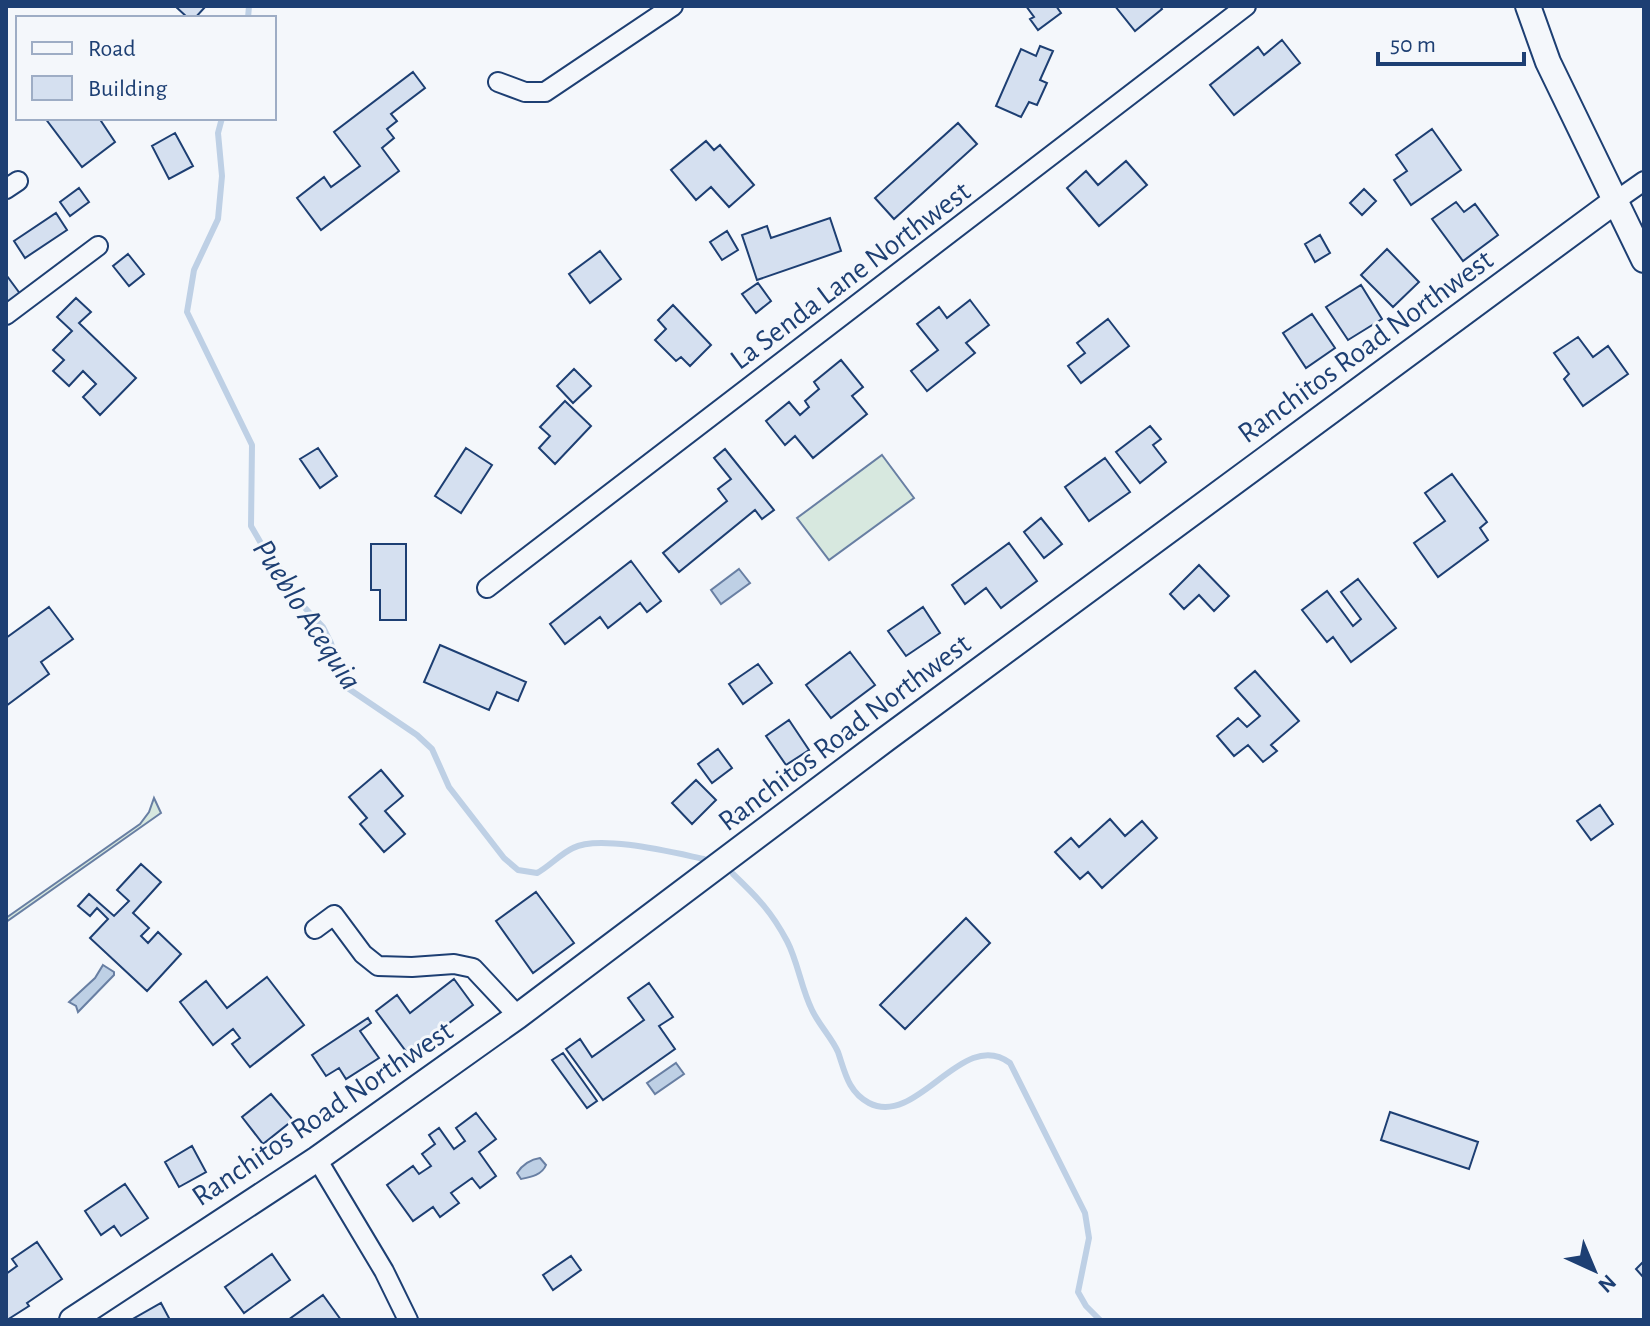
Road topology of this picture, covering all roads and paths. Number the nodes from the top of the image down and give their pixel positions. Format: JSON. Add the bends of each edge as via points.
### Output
{"nodes":[{"id":1,"x":673,"y":6,"type":"edge"},
{"id":2,"x":1246,"y":6,"type":"edge"},
{"id":3,"x":1528,"y":6,"type":"edge"},
{"id":4,"x":498,"y":82,"type":"dead end"},
{"id":5,"x":1644,"y":181,"type":"edge"},
{"id":6,"x":1614,"y":202,"type":"junction"},
{"id":7,"x":98,"y":246,"type":"dead end"},
{"id":8,"x":1644,"y":260,"type":"edge"},
{"id":9,"x":6,"y":315,"type":"edge"},
{"id":10,"x":487,"y":588,"type":"dead end"},
{"id":11,"x":315,"y":929,"type":"dead end"},
{"id":12,"x":518,"y":1016,"type":"junction"},
{"id":13,"x":317,"y":1159,"type":"junction"},
{"id":14,"x":72,"y":1320,"type":"edge"},
{"id":15,"x":408,"y":1320,"type":"edge"}],
"edges":[{"from":1,"to":4,"type":"street","via":[[545,92],[525,92]]},
{"from":2,"to":10,"type":"street","name":"La Senda Lane Northwest"},
{"from":3,"to":6,"type":"street","via":[[1548,62]]},
{"from":5,"to":6,"type":"street","name":"Ranchitos Road Northwest"},
{"from":6,"to":8,"type":"street"},
{"from":6,"to":12,"type":"street","name":"Ranchitos Road Northwest"},
{"from":7,"to":9,"type":"street"},
{"from":11,"to":12,"type":"street","via":[[334,915],[378,966],[473,968]]},
{"from":12,"to":13,"type":"street","name":"Ranchitos Road Northwest"},
{"from":13,"to":14,"type":"street","name":"Ranchitos Road Northwest"},
{"from":13,"to":15,"type":"street"}]}
